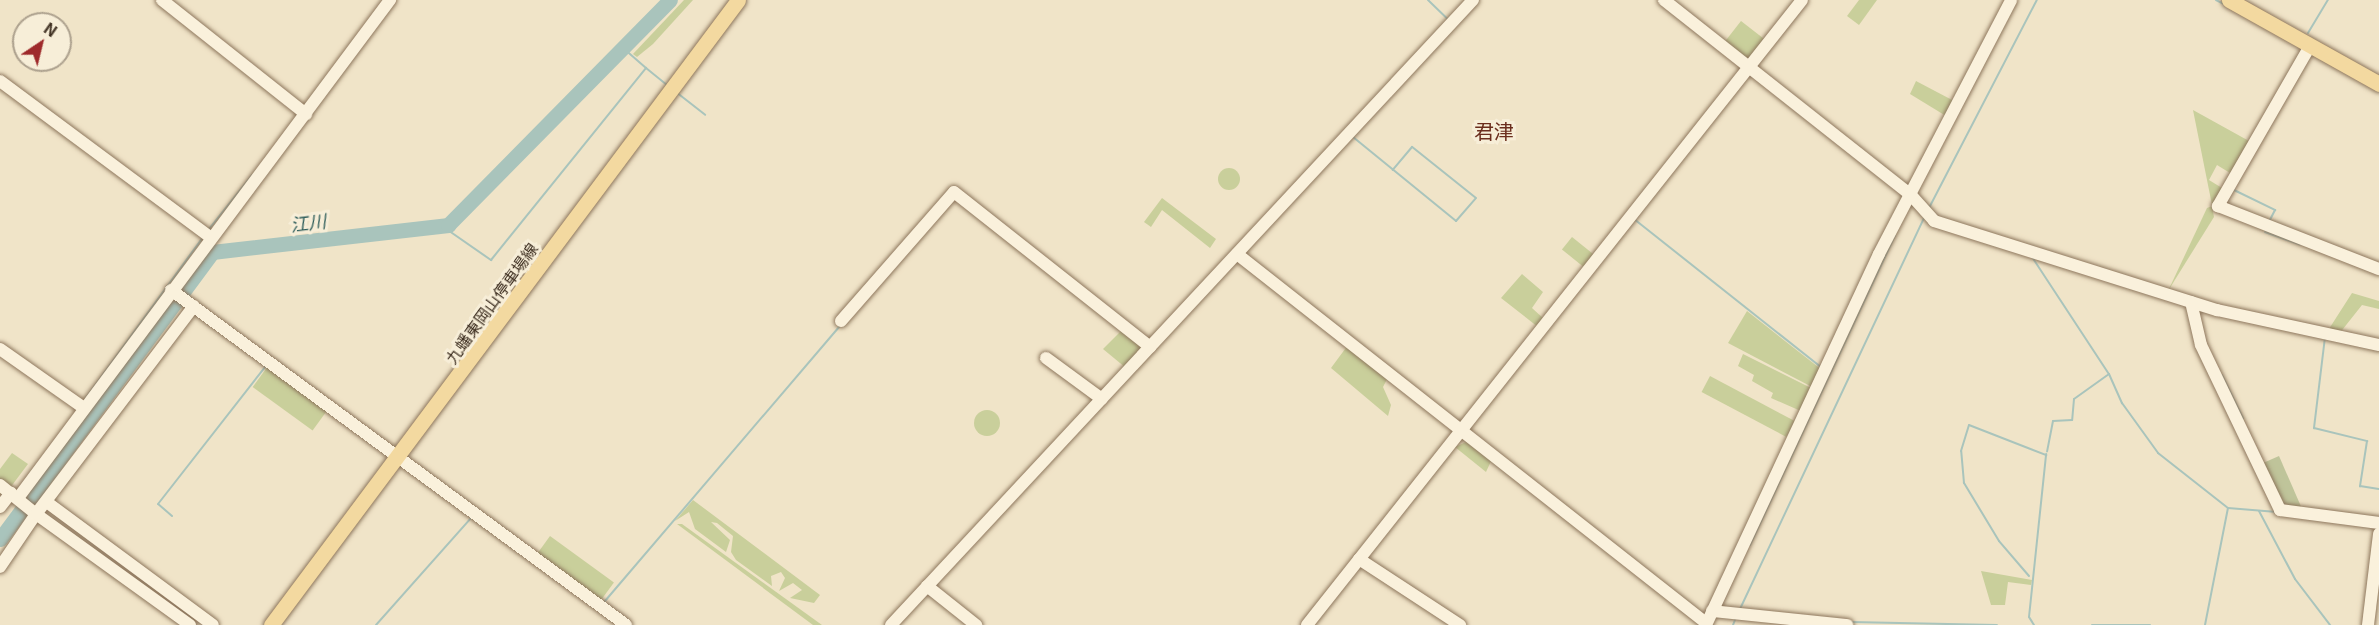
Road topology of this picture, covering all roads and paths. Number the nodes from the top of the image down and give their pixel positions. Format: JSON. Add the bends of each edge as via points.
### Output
{"nodes":[{"id":1,"x":162,"y":0,"type":"edge"},
{"id":2,"x":390,"y":0,"type":"edge"},
{"id":3,"x":738,"y":0,"type":"edge"},
{"id":4,"x":1473,"y":0,"type":"edge"},
{"id":5,"x":1664,"y":0,"type":"edge"},
{"id":6,"x":1802,"y":0,"type":"edge"},
{"id":7,"x":2011,"y":0,"type":"edge"},
{"id":8,"x":2229,"y":0,"type":"edge"},
{"id":9,"x":2308,"y":49,"type":"junction"},
{"id":10,"x":1751,"y":68,"type":"junction"},
{"id":11,"x":0,"y":81,"type":"edge"},
{"id":12,"x":2379,"y":84,"type":"edge"},
{"id":13,"x":303,"y":112,"type":"junction"},
{"id":14,"x":1910,"y":194,"type":"junction"},
{"id":15,"x":206,"y":235,"type":"junction"},
{"id":16,"x":1240,"y":256,"type":"junction"},
{"id":17,"x":2379,"y":269,"type":"edge"},
{"id":18,"x":171,"y":290,"type":"junction"},
{"id":19,"x":2189,"y":304,"type":"junction"},
{"id":20,"x":192,"y":306,"type":"junction"},
{"id":21,"x":841,"y":321,"type":"dead end"},
{"id":22,"x":2379,"y":345,"type":"edge"},
{"id":23,"x":1150,"y":347,"type":"junction"},
{"id":24,"x":0,"y":349,"type":"edge"},
{"id":25,"x":1046,"y":358,"type":"dead end"},
{"id":26,"x":1102,"y":399,"type":"junction"},
{"id":27,"x":81,"y":406,"type":"junction"},
{"id":28,"x":1462,"y":434,"type":"junction"},
{"id":29,"x":399,"y":457,"type":"junction"},
{"id":30,"x":0,"y":485,"type":"edge"},
{"id":31,"x":17,"y":497,"type":"junction"},
{"id":32,"x":0,"y":507,"type":"edge"},
{"id":33,"x":42,"y":508,"type":"junction"},
{"id":34,"x":2379,"y":523,"type":"edge"},
{"id":35,"x":2379,"y":534,"type":"edge"},
{"id":36,"x":1362,"y":561,"type":"junction"},
{"id":37,"x":0,"y":567,"type":"edge"},
{"id":38,"x":930,"y":588,"type":"junction"},
{"id":39,"x":1715,"y":612,"type":"junction"},
{"id":40,"x":1706,"y":624,"type":"edge"},
{"id":41,"x":190,"y":625,"type":"edge"},
{"id":42,"x":213,"y":625,"type":"edge"},
{"id":43,"x":271,"y":625,"type":"edge"},
{"id":44,"x":627,"y":625,"type":"edge"},
{"id":45,"x":891,"y":625,"type":"edge"},
{"id":46,"x":976,"y":625,"type":"edge"},
{"id":47,"x":1307,"y":625,"type":"edge"},
{"id":48,"x":1460,"y":625,"type":"edge"},
{"id":49,"x":1847,"y":625,"type":"edge"},
{"id":50,"x":2368,"y":625,"type":"edge"}],
"edges":[{"from":1,"to":13,"type":"street"},
{"from":2,"to":13,"type":"street"},
{"from":3,"to":29,"type":"main road","name":"九蟠東岡山停車場線"},
{"from":4,"to":16,"type":"street"},
{"from":5,"to":10,"type":"street"},
{"from":6,"to":10,"type":"street"},
{"from":7,"to":14,"type":"street"},
{"from":8,"to":9,"type":"main road"},
{"from":9,"to":12,"type":"main road"},
{"from":9,"to":17,"type":"street","via":[[2218,206]]},
{"from":10,"to":14,"type":"street"},
{"from":10,"to":28,"type":"street"},
{"from":11,"to":15,"type":"street"},
{"from":13,"to":15,"type":"street"},
{"from":14,"to":19,"type":"street","via":[[1934,221]]},
{"from":14,"to":39,"type":"street"},
{"from":15,"to":18,"type":"street"},
{"from":16,"to":23,"type":"street"},
{"from":16,"to":28,"type":"street"},
{"from":18,"to":20,"type":"street"},
{"from":18,"to":27,"type":"street"},
{"from":19,"to":22,"type":"street"},
{"from":19,"to":34,"type":"street","via":[[2204,352],[2227,389],[2280,510]]},
{"from":20,"to":29,"type":"street"},
{"from":20,"to":33,"type":"street"},
{"from":21,"to":23,"type":"street","via":[[954,192]]},
{"from":23,"to":26,"type":"street"},
{"from":24,"to":27,"type":"street"},
{"from":25,"to":26,"type":"street"},
{"from":26,"to":38,"type":"street"},
{"from":27,"to":31,"type":"street"},
{"from":28,"to":36,"type":"street"},
{"from":28,"to":40,"type":"street"},
{"from":29,"to":43,"type":"main road","name":"九蟠東岡山停車場線"},
{"from":29,"to":44,"type":"street"},
{"from":30,"to":31,"type":"street"},
{"from":31,"to":32,"type":"street"},
{"from":31,"to":33,"type":"street"},
{"from":33,"to":37,"type":"street"},
{"from":33,"to":41,"type":"street"},
{"from":33,"to":42,"type":"street"},
{"from":35,"to":50,"type":"street"},
{"from":36,"to":47,"type":"street"},
{"from":36,"to":48,"type":"street"},
{"from":38,"to":45,"type":"street"},
{"from":38,"to":46,"type":"street"},
{"from":39,"to":40,"type":"street"},
{"from":39,"to":49,"type":"street"}]}
